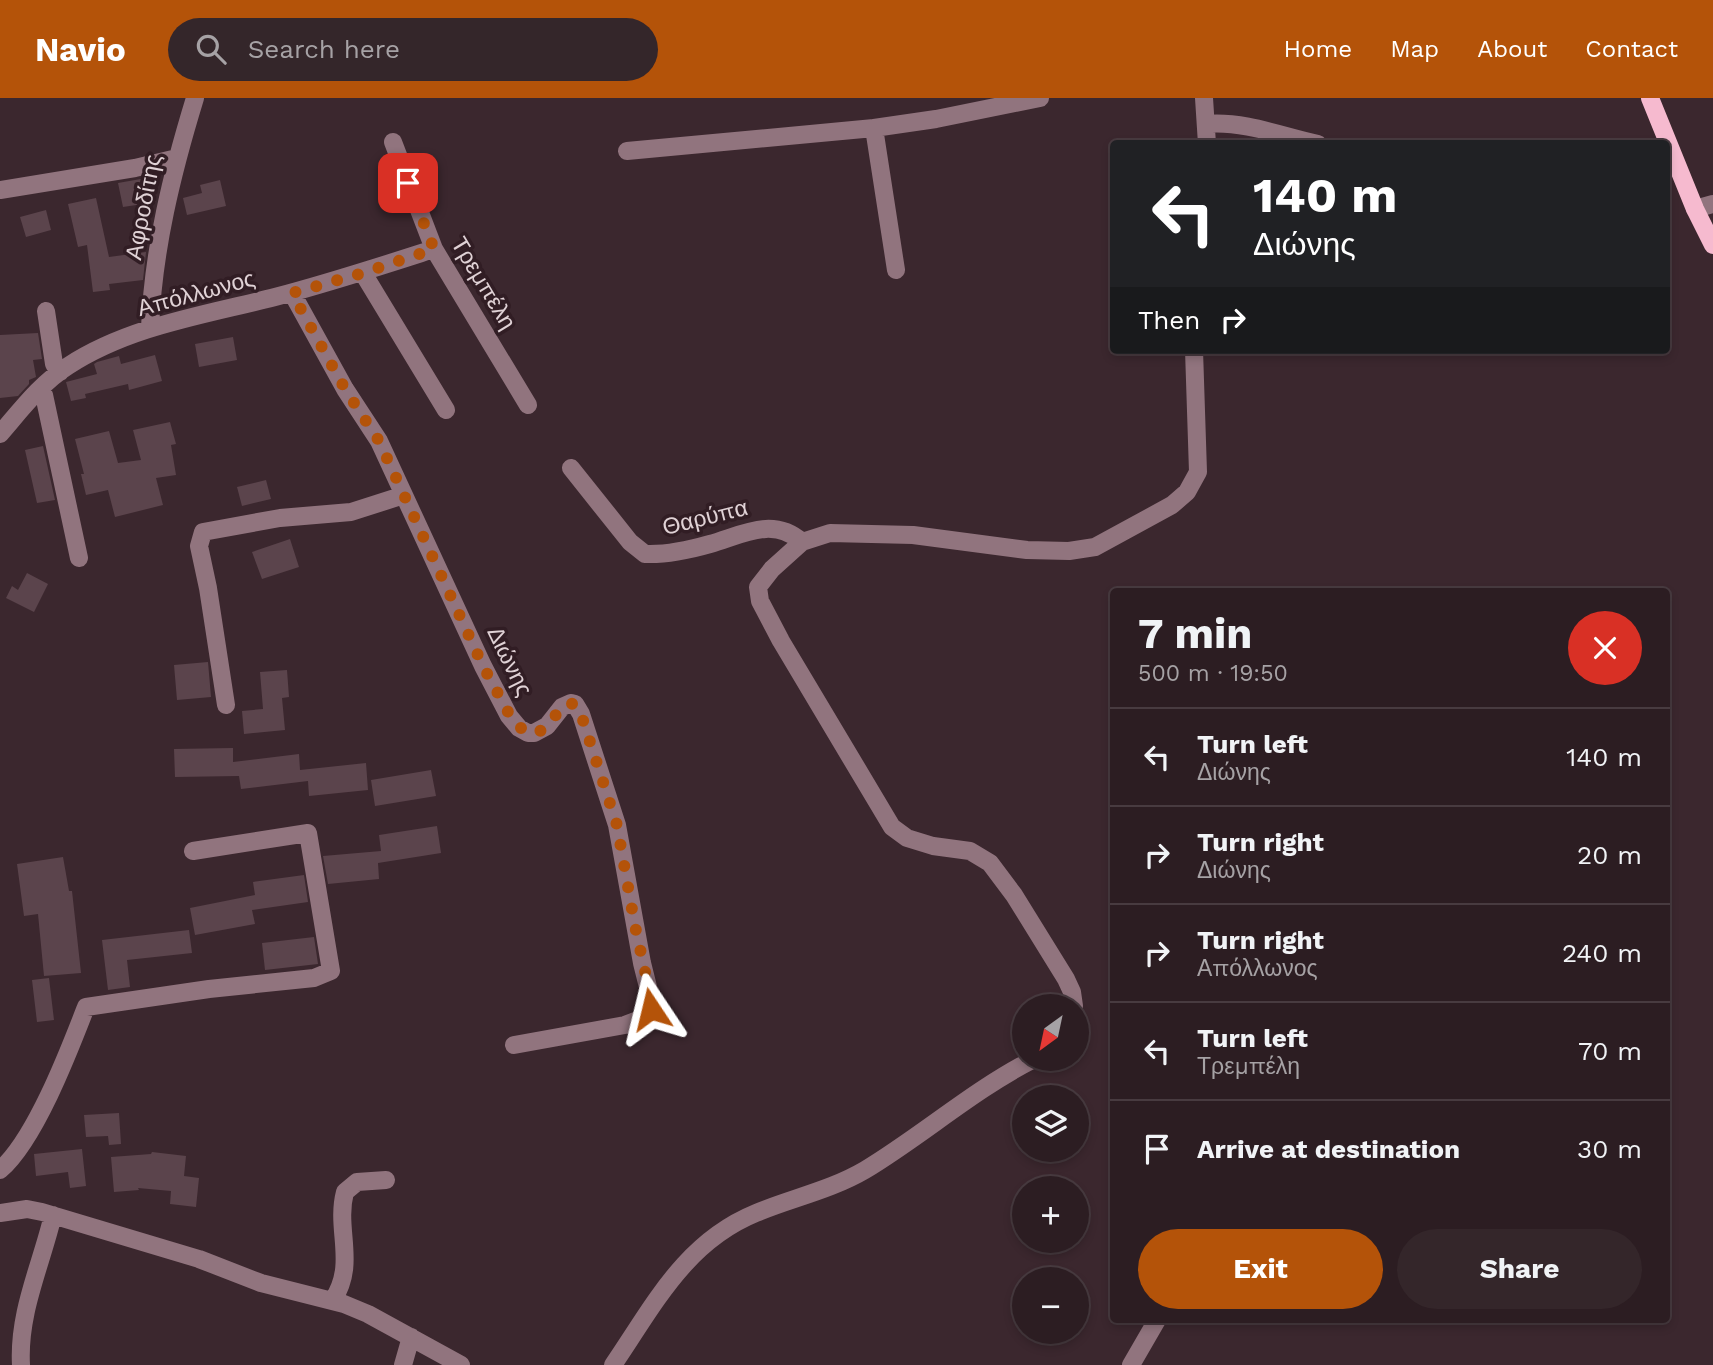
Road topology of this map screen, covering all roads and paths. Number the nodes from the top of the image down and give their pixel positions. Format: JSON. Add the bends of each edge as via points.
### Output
{"nodes":[{"id":1,"x":195,"y":98,"type":"edge"},
{"id":2,"x":1040,"y":98,"type":"edge"},
{"id":3,"x":1204,"y":98,"type":"edge"},
{"id":4,"x":1650,"y":98,"type":"edge"},
{"id":5,"x":1017,"y":100,"type":"edge"},
{"id":6,"x":1207,"y":124,"type":"junction"},
{"id":7,"x":874,"y":128,"type":"junction"},
{"id":8,"x":1207,"y":140,"type":"edge"},
{"id":9,"x":1301,"y":140,"type":"edge"},
{"id":10,"x":1666,"y":140,"type":"edge"},
{"id":11,"x":393,"y":142,"type":"dead end"},
{"id":12,"x":1670,"y":149,"type":"edge"},
{"id":13,"x":627,"y":150,"type":"dead end"},
{"id":14,"x":177,"y":158,"type":"junction"},
{"id":15,"x":0,"y":190,"type":"edge"},
{"id":16,"x":1704,"y":207,"type":"edge"},
{"id":17,"x":1713,"y":245,"type":"edge"},
{"id":18,"x":434,"y":249,"type":"junction"},
{"id":19,"x":897,"y":270,"type":"dead end"},
{"id":20,"x":363,"y":273,"type":"junction"},
{"id":21,"x":292,"y":293,"type":"junction"},
{"id":22,"x":46,"y":312,"type":"dead end"},
{"id":23,"x":150,"y":328,"type":"junction"},
{"id":24,"x":1194,"y":354,"type":"edge"},
{"id":25,"x":60,"y":372,"type":"junction"},
{"id":26,"x":40,"y":390,"type":"junction"},
{"id":27,"x":528,"y":405,"type":"dead end"},
{"id":28,"x":446,"y":411,"type":"dead end"},
{"id":29,"x":0,"y":435,"type":"edge"},
{"id":30,"x":571,"y":468,"type":"dead end"},
{"id":31,"x":404,"y":495,"type":"junction"},
{"id":32,"x":802,"y":542,"type":"junction"},
{"id":33,"x":79,"y":558,"type":"dead end"},
{"id":34,"x":226,"y":705,"type":"dead end"},
{"id":35,"x":193,"y":851,"type":"dead end"},
{"id":36,"x":1072,"y":994,"type":"edge"},
{"id":37,"x":514,"y":1045,"type":"dead end"},
{"id":38,"x":1013,"y":1071,"type":"edge"},
{"id":39,"x":0,"y":1170,"type":"edge"},
{"id":40,"x":386,"y":1180,"type":"dead end"},
{"id":41,"x":0,"y":1213,"type":"edge"},
{"id":42,"x":53,"y":1215,"type":"junction"},
{"id":43,"x":333,"y":1300,"type":"junction"},
{"id":44,"x":1155,"y":1323,"type":"edge"},
{"id":45,"x":411,"y":1337,"type":"junction"},
{"id":46,"x":21,"y":1365,"type":"edge"},
{"id":47,"x":403,"y":1365,"type":"edge"},
{"id":48,"x":461,"y":1365,"type":"edge"},
{"id":49,"x":613,"y":1365,"type":"edge"},
{"id":50,"x":1131,"y":1365,"type":"edge"}],
"edges":[{"from":1,"to":14,"type":"street","name":"Αφροδίτης"},
{"from":2,"to":5,"type":"street"},
{"from":3,"to":6,"type":"street"},
{"from":4,"to":10,"type":"main road"},
{"from":5,"to":7,"type":"street"},
{"from":6,"to":8,"type":"street"},
{"from":6,"to":9,"type":"street","via":[[1243,126]]},
{"from":7,"to":13,"type":"street"},
{"from":7,"to":19,"type":"street"},
{"from":11,"to":18,"type":"street","name":"Τρεμπέλη"},
{"from":12,"to":16,"type":"main road"},
{"from":14,"to":15,"type":"street"},
{"from":14,"to":23,"type":"street","name":"Αφροδίτης","via":[[153,283]]},
{"from":16,"to":17,"type":"main road"},
{"from":18,"to":20,"type":"street","name":"Απόλλωνος"},
{"from":18,"to":27,"type":"street","name":"Τρεμπέλη"},
{"from":20,"to":21,"type":"street","name":"Απόλλωνος"},
{"from":20,"to":28,"type":"street"},
{"from":21,"to":23,"type":"street","name":"Απόλλωνος"},
{"from":21,"to":31,"type":"street","name":"Διώνης","via":[[379,441]]},
{"from":22,"to":25,"type":"street","via":[[54,364]]},
{"from":23,"to":25,"type":"street","name":"Απόλλωνος"},
{"from":24,"to":32,"type":"street","via":[[1198,472],[1187,492],[1172,505],[1096,547],[1027,550],[913,535],[830,533]]},
{"from":25,"to":26,"type":"street","name":"Απόλλωνος"},
{"from":26,"to":29,"type":"street","name":"Απόλλωνος"},
{"from":26,"to":33,"type":"street"},
{"from":30,"to":32,"type":"street","name":"Θαρύπα","via":[[630,542],[645,554],[680,552],[764,528],[785,530]]},
{"from":31,"to":34,"type":"street","via":[[351,512],[203,533],[199,546]]},
{"from":31,"to":37,"type":"street","name":"Διώνης","via":[[509,716],[519,728],[534,733],[547,726],[562,707],[575,704],[617,825],[652,1003],[649,1014],[625,1025]]},
{"from":32,"to":36,"type":"street","via":[[763,579],[758,593],[820,707],[892,827],[906,838],[976,853],[997,871]]},
{"from":35,"to":39,"type":"street","via":[[309,833],[331,971],[314,978],[86,1007],[44,1104],[18,1152]]},
{"from":38,"to":49,"type":"street","via":[[854,1177],[755,1214],[714,1236],[665,1288]]},
{"from":40,"to":43,"type":"street","via":[[357,1182],[345,1192],[345,1269]]},
{"from":41,"to":42,"type":"street","via":[[27,1209]]},
{"from":42,"to":43,"type":"street","via":[[199,1258],[261,1283]]},
{"from":42,"to":46,"type":"street","via":[[24,1315]]},
{"from":43,"to":45,"type":"street"},
{"from":44,"to":50,"type":"street"},
{"from":45,"to":47,"type":"street"},
{"from":45,"to":48,"type":"street"}]}
